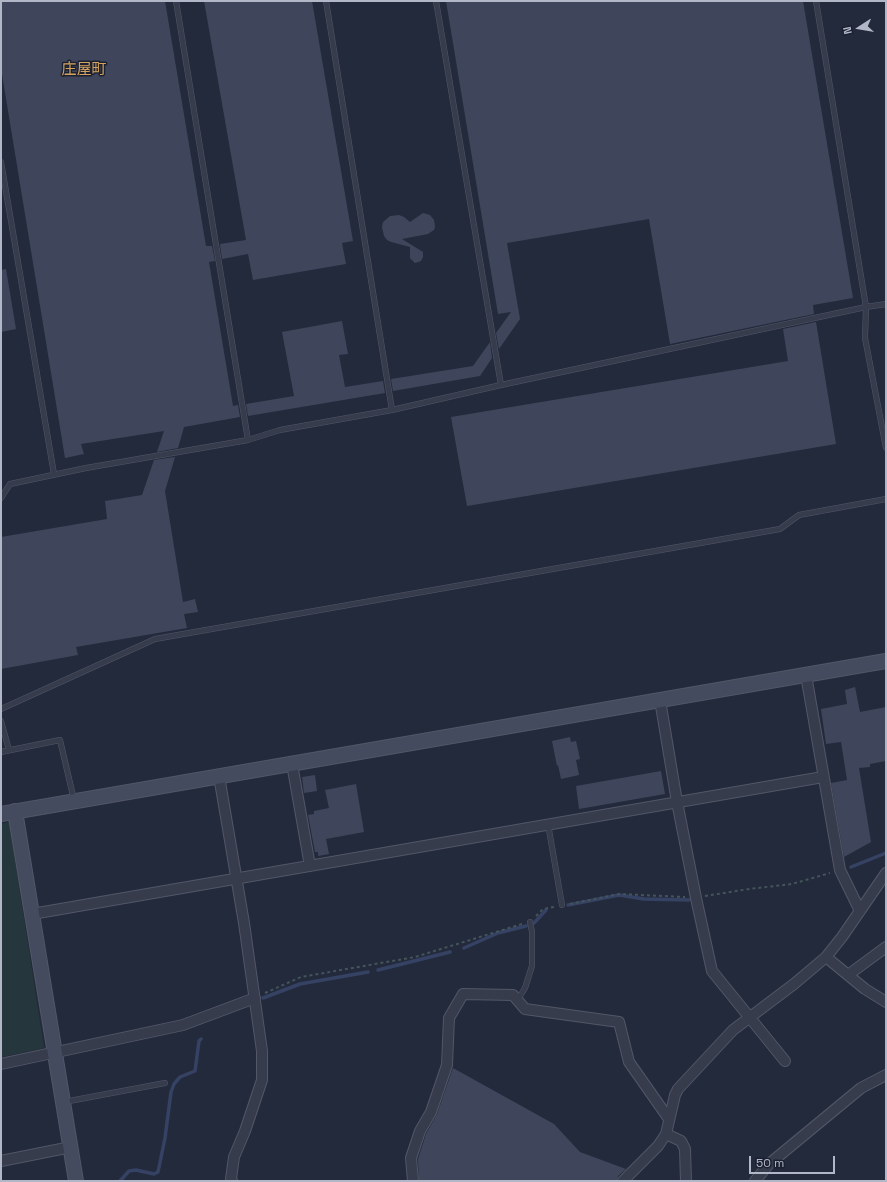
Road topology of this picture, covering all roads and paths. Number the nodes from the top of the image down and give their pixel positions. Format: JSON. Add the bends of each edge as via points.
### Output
{"nodes":[{"id":1,"x":176,"y":1,"type":"edge"},
{"id":2,"x":326,"y":1,"type":"edge"},
{"id":3,"x":436,"y":1,"type":"edge"},
{"id":4,"x":816,"y":1,"type":"edge"},
{"id":5,"x":1,"y":162,"type":"edge"},
{"id":6,"x":886,"y":304,"type":"edge"},
{"id":7,"x":866,"y":307,"type":"junction"},
{"id":8,"x":500,"y":385,"type":"junction"},
{"id":9,"x":392,"y":410,"type":"junction"},
{"id":10,"x":248,"y":440,"type":"junction"},
{"id":11,"x":886,"y":448,"type":"edge"},
{"id":12,"x":54,"y":474,"type":"junction"},
{"id":13,"x":1,"y":498,"type":"edge"},
{"id":14,"x":886,"y":499,"type":"edge"},
{"id":15,"x":886,"y":661,"type":"edge"},
{"id":16,"x":806,"y":674,"type":"junction"},
{"id":17,"x":660,"y":700,"type":"junction"},
{"id":18,"x":1,"y":709,"type":"edge"},
{"id":19,"x":1,"y":721,"type":"edge"},
{"id":20,"x":9,"y":750,"type":"junction"},
{"id":21,"x":1,"y":752,"type":"edge"},
{"id":22,"x":292,"y":764,"type":"junction"},
{"id":23,"x":219,"y":776,"type":"junction"},
{"id":24,"x":823,"y":777,"type":"junction"},
{"id":25,"x":74,"y":801,"type":"junction"},
{"id":26,"x":677,"y":802,"type":"junction"},
{"id":27,"x":8,"y":812,"type":"edge"},
{"id":28,"x":548,"y":824,"type":"junction"},
{"id":29,"x":310,"y":866,"type":"junction"},
{"id":30,"x":840,"y":870,"type":"junction"},
{"id":31,"x":886,"y":873,"type":"edge"},
{"id":32,"x":237,"y":879,"type":"junction"},
{"id":33,"x":696,"y":898,"type":"junction"},
{"id":34,"x":562,"y":905,"type":"junction"},
{"id":35,"x":860,"y":911,"type":"junction"},
{"id":36,"x":32,"y":914,"type":"junction"},
{"id":37,"x":530,"y":922,"type":"junction"},
{"id":38,"x":886,"y":947,"type":"edge"},
{"id":39,"x":826,"y":957,"type":"junction"},
{"id":40,"x":848,"y":975,"type":"junction"},
{"id":41,"x":255,"y":998,"type":"junction"},
{"id":42,"x":518,"y":1001,"type":"junction"},
{"id":43,"x":886,"y":1002,"type":"edge"},
{"id":44,"x":750,"y":1016,"type":"junction"},
{"id":45,"x":55,"y":1052,"type":"junction"},
{"id":46,"x":785,"y":1061,"type":"dead end"},
{"id":47,"x":1,"y":1064,"type":"edge"},
{"id":48,"x":886,"y":1076,"type":"edge"},
{"id":49,"x":165,"y":1083,"type":"dead end"},
{"id":50,"x":63,"y":1102,"type":"junction"},
{"id":51,"x":670,"y":1119,"type":"junction"},
{"id":52,"x":666,"y":1134,"type":"junction"},
{"id":53,"x":71,"y":1147,"type":"junction"},
{"id":54,"x":1,"y":1161,"type":"edge"},
{"id":55,"x":76,"y":1181,"type":"edge"},
{"id":56,"x":232,"y":1181,"type":"edge"},
{"id":57,"x":414,"y":1181,"type":"edge"},
{"id":58,"x":623,"y":1181,"type":"edge"},
{"id":59,"x":686,"y":1181,"type":"edge"},
{"id":60,"x":755,"y":1181,"type":"edge"}],
"edges":[{"from":1,"to":10,"type":"lane"},
{"from":2,"to":9,"type":"lane"},
{"from":3,"to":8,"type":"lane"},
{"from":4,"to":7,"type":"lane"},
{"from":5,"to":12,"type":"lane"},
{"from":6,"to":7,"type":"lane"},
{"from":7,"to":8,"type":"lane"},
{"from":7,"to":11,"type":"lane","via":[[865,338]]},
{"from":8,"to":9,"type":"lane"},
{"from":9,"to":10,"type":"lane","via":[[280,430]]},
{"from":10,"to":12,"type":"lane"},
{"from":12,"to":13,"type":"lane","via":[[10,484]]},
{"from":14,"to":18,"type":"lane","via":[[799,514],[780,529],[155,639]]},
{"from":15,"to":16,"type":"street"},
{"from":16,"to":17,"type":"street"},
{"from":16,"to":24,"type":"street"},
{"from":17,"to":22,"type":"street"},
{"from":17,"to":26,"type":"street"},
{"from":19,"to":20,"type":"lane"},
{"from":20,"to":21,"type":"lane"},
{"from":20,"to":25,"type":"lane","via":[[60,740]]},
{"from":22,"to":23,"type":"street"},
{"from":22,"to":29,"type":"street"},
{"from":23,"to":25,"type":"street"},
{"from":23,"to":32,"type":"street"},
{"from":24,"to":26,"type":"street"},
{"from":24,"to":30,"type":"street"},
{"from":25,"to":27,"type":"street"},
{"from":26,"to":28,"type":"street"},
{"from":26,"to":33,"type":"street"},
{"from":27,"to":36,"type":"street"},
{"from":28,"to":29,"type":"street"},
{"from":28,"to":34,"type":"lane"},
{"from":29,"to":32,"type":"street"},
{"from":30,"to":33,"type":"path","via":[[792,884]]},
{"from":30,"to":35,"type":"street"},
{"from":31,"to":35,"type":"street"},
{"from":32,"to":36,"type":"street"},
{"from":32,"to":41,"type":"street"},
{"from":33,"to":34,"type":"path","via":[[620,894]]},
{"from":33,"to":44,"type":"street","via":[[712,971]]},
{"from":34,"to":37,"type":"path","via":[[542,909]]},
{"from":35,"to":39,"type":"street"},
{"from":36,"to":45,"type":"street"},
{"from":37,"to":41,"type":"path","via":[[415,958],[300,976]]},
{"from":37,"to":42,"type":"lane","via":[[532,966]]},
{"from":38,"to":40,"type":"street"},
{"from":39,"to":40,"type":"street"},
{"from":39,"to":44,"type":"street"},
{"from":40,"to":43,"type":"street","via":[[865,990]]},
{"from":41,"to":45,"type":"street","via":[[183,1025]]},
{"from":41,"to":56,"type":"street","via":[[262,1051],[262,1080],[234,1158]]},
{"from":42,"to":51,"type":"street","via":[[524,1009],[619,1022],[629,1062]]},
{"from":42,"to":57,"type":"street","via":[[513,995],[462,994],[449,1018],[447,1065],[431,1112],[420,1131],[411,1158]]},
{"from":44,"to":46,"type":"street"},
{"from":44,"to":51,"type":"street","via":[[733,1030],[678,1089]]},
{"from":45,"to":47,"type":"street"},
{"from":45,"to":50,"type":"street"},
{"from":48,"to":60,"type":"street","via":[[861,1088],[769,1164]]},
{"from":49,"to":50,"type":"lane"},
{"from":50,"to":53,"type":"street"},
{"from":51,"to":52,"type":"street"},
{"from":52,"to":58,"type":"street","via":[[658,1146]]},
{"from":52,"to":59,"type":"street","via":[[681,1141],[685,1149]]},
{"from":53,"to":54,"type":"street"},
{"from":53,"to":55,"type":"street"}]}
